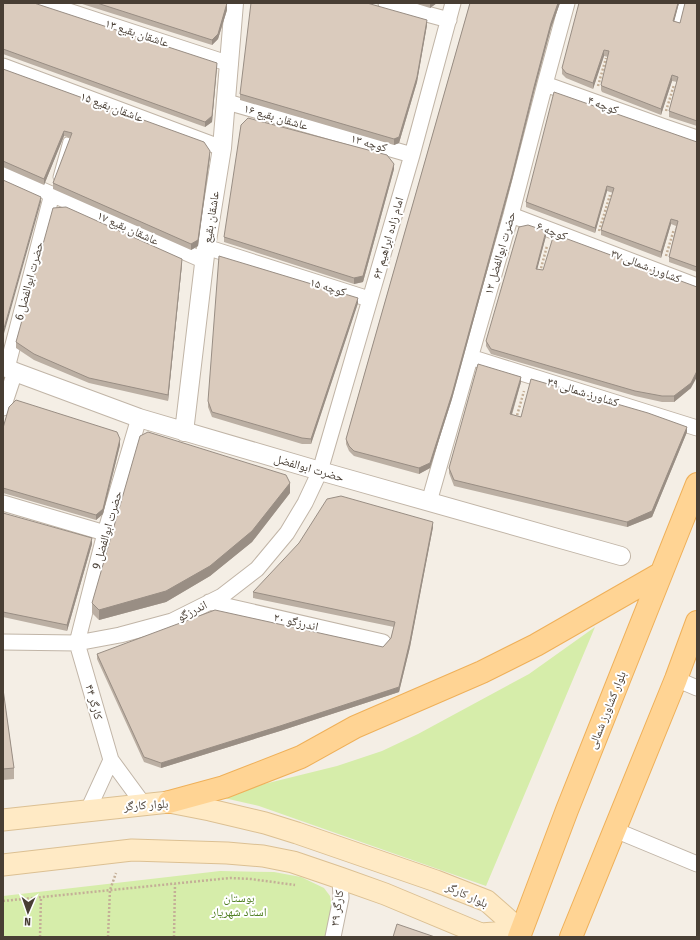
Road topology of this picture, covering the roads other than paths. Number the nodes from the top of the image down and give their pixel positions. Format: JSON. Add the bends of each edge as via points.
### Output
{"nodes":[{"id":1,"x":44,"y":3,"type":"edge"},
{"id":2,"x":234,"y":3,"type":"edge"},
{"id":3,"x":386,"y":3,"type":"edge"},
{"id":4,"x":453,"y":3,"type":"edge"},
{"id":5,"x":567,"y":3,"type":"edge"},
{"id":6,"x":684,"y":3,"type":"edge"},
{"id":7,"x":449,"y":20,"type":"junction"},
{"id":8,"x":677,"y":26,"type":"edge"},
{"id":9,"x":230,"y":64,"type":"junction"},
{"id":10,"x":3,"y":66,"type":"edge"},
{"id":11,"x":544,"y":84,"type":"junction"},
{"id":12,"x":227,"y":102,"type":"junction"},
{"id":13,"x":326,"y":130,"type":"joint"},
{"id":14,"x":697,"y":138,"type":"edge"},
{"id":15,"x":67,"y":141,"type":"edge"},
{"id":16,"x":222,"y":148,"type":"junction"},
{"id":17,"x":412,"y":155,"type":"junction"},
{"id":18,"x":3,"y":173,"type":"edge"},
{"id":19,"x":52,"y":194,"type":"junction"},
{"id":20,"x":511,"y":215,"type":"junction"},
{"id":21,"x":594,"y":247,"type":"joint"},
{"id":22,"x":205,"y":254,"type":"junction"},
{"id":23,"x":287,"y":274,"type":"joint"},
{"id":24,"x":697,"y":286,"type":"edge"},
{"id":25,"x":370,"y":300,"type":"junction"},
{"id":26,"x":470,"y":357,"type":"junction"},
{"id":27,"x":8,"y":369,"type":"edge"},
{"id":28,"x":3,"y":408,"type":"edge"},
{"id":29,"x":139,"y":418,"type":"junction"},
{"id":30,"x":697,"y":428,"type":"edge"},
{"id":31,"x":184,"y":432,"type":"junction"},
{"id":32,"x":320,"y":472,"type":"junction"},
{"id":33,"x":697,"y":484,"type":"edge"},
{"id":34,"x":429,"y":502,"type":"junction"},
{"id":35,"x":3,"y":503,"type":"edge"},
{"id":36,"x":105,"y":533,"type":"junction"},
{"id":37,"x":621,"y":556,"type":"dead end"},
{"id":38,"x":660,"y":574,"type":"junction"},
{"id":39,"x":209,"y":602,"type":"junction"},
{"id":40,"x":697,"y":622,"type":"edge"},
{"id":41,"x":3,"y":642,"type":"edge"},
{"id":42,"x":383,"y":642,"type":"dead end"},
{"id":43,"x":77,"y":643,"type":"junction"},
{"id":44,"x":676,"y":679,"type":"junction"},
{"id":45,"x":697,"y":688,"type":"edge"},
{"id":46,"x":111,"y":760,"type":"junction"},
{"id":47,"x":169,"y":802,"type":"junction"},
{"id":48,"x":144,"y":805,"type":"junction"},
{"id":49,"x":88,"y":810,"type":"junction"},
{"id":50,"x":3,"y":820,"type":"edge"},
{"id":51,"x":615,"y":830,"type":"junction"},
{"id":52,"x":697,"y":864,"type":"edge"},
{"id":53,"x":3,"y":865,"type":"edge"},
{"id":54,"x":340,"y":878,"type":"junction"},
{"id":55,"x":526,"y":935,"type":"edge"},
{"id":56,"x":333,"y":937,"type":"edge"},
{"id":57,"x":571,"y":937,"type":"edge"}],
"edges":[{"from":1,"to":9,"type":"street","name":"عاشقان بقیع ۱۳"},
{"from":2,"to":9,"type":"street","name":"عاشقان بقیع"},
{"from":3,"to":7,"type":"street"},
{"from":4,"to":7,"type":"street","name":"امام زاده ابراهیم ۶۳"},
{"from":5,"to":11,"type":"street","name":"حضرت ابوالفضل ۱۲"},
{"from":6,"to":8,"type":"street"},
{"from":7,"to":17,"type":"street","name":"امام زاده ابراهیم ۶۳"},
{"from":9,"to":12,"type":"street","name":"عاشقان بقیع"},
{"from":10,"to":16,"type":"street","name":"عاشقان بقیع ۱۵"},
{"from":11,"to":14,"type":"street","name":"کوچه ۴"},
{"from":11,"to":20,"type":"street","name":"حضرت ابوالفضل ۱۲"},
{"from":12,"to":13,"type":"street","name":"عاشقان بقیع ۱۶"},
{"from":12,"to":16,"type":"street","name":"عاشقان بقیع"},
{"from":13,"to":17,"type":"street","name":"کوچه ۱۳"},
{"from":15,"to":19,"type":"lane"},
{"from":16,"to":22,"type":"street","name":"عاشقان بقیع"},
{"from":17,"to":25,"type":"street","name":"امام زاده ابراهیم ۶۳"},
{"from":18,"to":19,"type":"street","name":"عاشقان بقیع ۱۷"},
{"from":19,"to":22,"type":"street","name":"عاشقان بقیع ۱۷"},
{"from":19,"to":27,"type":"street","name":"حضرت ابوالفضل 6"},
{"from":20,"to":21,"type":"street","name":"کوچه ۶"},
{"from":20,"to":26,"type":"street","name":"حضرت ابوالفضل ۱۲"},
{"from":21,"to":24,"type":"street","name":"کشاورز شمالی ۳۷"},
{"from":22,"to":23,"type":"street","name":"عاشقان بقیع ۱۷"},
{"from":22,"to":31,"type":"street","name":"عاشقان بقیع"},
{"from":23,"to":25,"type":"street","name":"کوچه ۱۵"},
{"from":25,"to":32,"type":"street","name":"امام زاده ابراهیم ۶۳"},
{"from":26,"to":30,"type":"street","name":"کشاورز شمالی ۳۹"},
{"from":26,"to":34,"type":"street","name":"حضرت ابوالفضل ۱۲"},
{"from":27,"to":28,"type":"street","name":"حضرت ابوالفضل 6"},
{"from":27,"to":29,"type":"street","name":"حضرت ابوالفضل"},
{"from":29,"to":31,"type":"street","name":"حضرت ابوالفضل"},
{"from":29,"to":36,"type":"street","name":"حضرت ابوالفضل 9"},
{"from":31,"to":32,"type":"street","name":"حضرت ابوالفضل"},
{"from":32,"to":34,"type":"street","name":"حضرت ابوالفضل"},
{"from":32,"to":39,"type":"street","name":"اندرزگو","via":[[288,533],[257,569],[222,596]]},
{"from":33,"to":38,"type":"main road","name":"بلوار کشاورز شمالی"},
{"from":34,"to":37,"type":"street","name":"حضرت ابوالفضل"},
{"from":35,"to":36,"type":"street"},
{"from":36,"to":43,"type":"street","name":"حضرت ابوالفضل 9"},
{"from":38,"to":47,"type":"main road","via":[[536,645],[482,672],[355,727],[302,757],[224,787]]},
{"from":38,"to":55,"type":"main road","name":"بلوار کشاورز شمالی","via":[[567,810]]},
{"from":39,"to":42,"type":"street","name":"اندرزگو ۲۰"},
{"from":39,"to":43,"type":"street","name":"اندرزگو","via":[[172,622]]},
{"from":40,"to":44,"type":"main road"},
{"from":41,"to":43,"type":"street","name":"اندرزگو"},
{"from":43,"to":46,"type":"street","name":"کارگر ۴۴"},
{"from":44,"to":45,"type":"street"},
{"from":44,"to":51,"type":"main road"},
{"from":46,"to":48,"type":"street","name":"کارگر ۴۴"},
{"from":46,"to":49,"type":"street"},
{"from":47,"to":48,"type":"main road","name":"بلوار کارگر"},
{"from":47,"to":55,"type":"main road","name":"بلوار کارگر","via":[[271,825],[436,881],[487,901]]},
{"from":48,"to":49,"type":"main road","name":"بلوار کارگر"},
{"from":49,"to":50,"type":"main road","name":"بلوار کارگر"},
{"from":51,"to":52,"type":"street"},
{"from":51,"to":57,"type":"main road"},
{"from":53,"to":54,"type":"main road","via":[[132,850],[227,853],[293,862]]},
{"from":54,"to":55,"type":"main road","via":[[481,934]]},
{"from":54,"to":56,"type":"street","name":"کارگر ۳۹","via":[[341,898]]}]}
